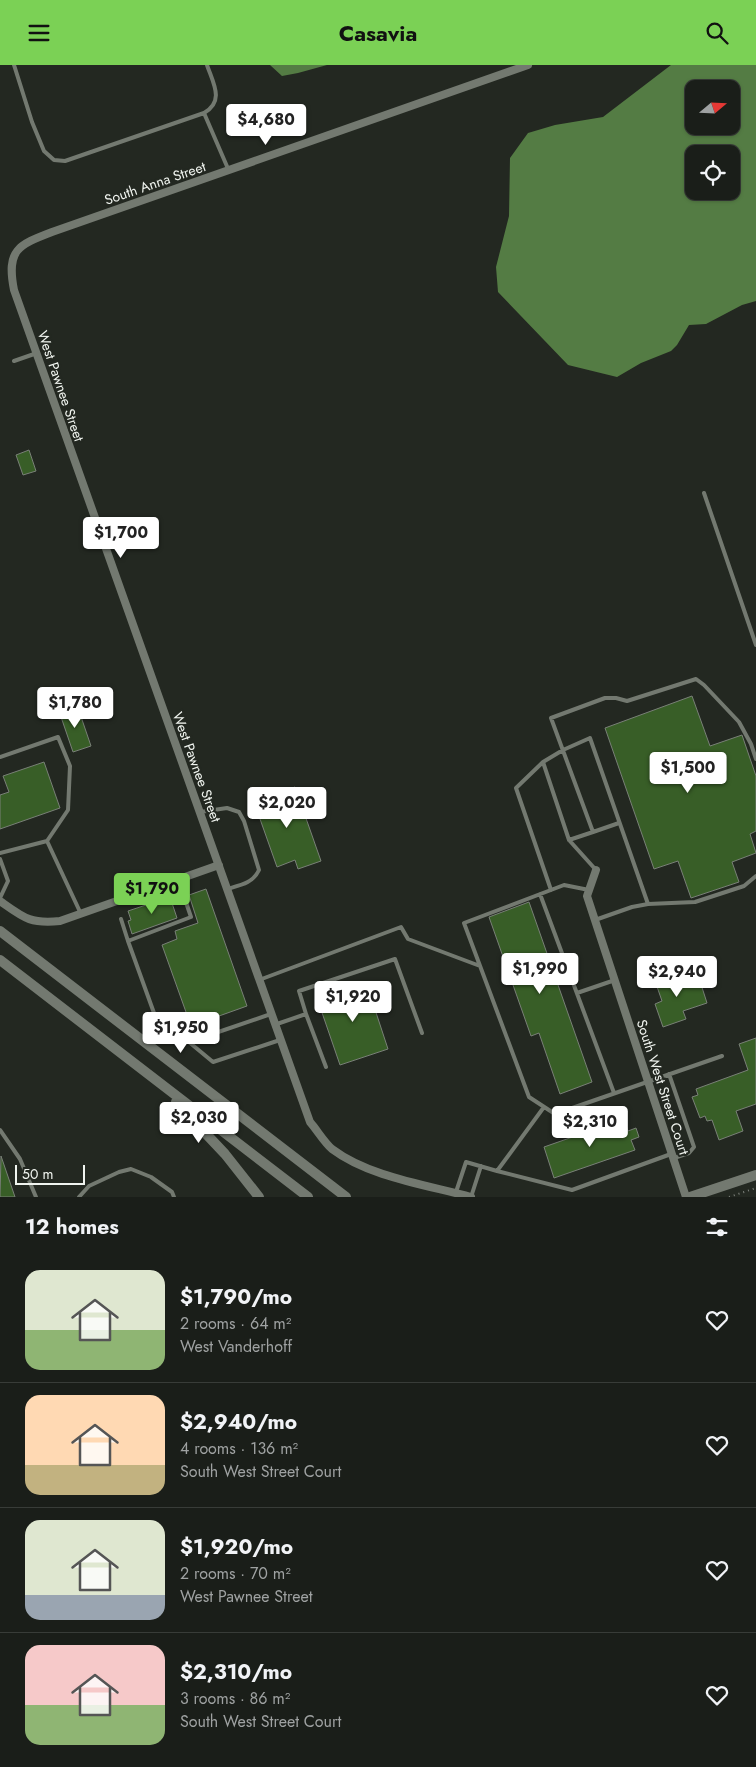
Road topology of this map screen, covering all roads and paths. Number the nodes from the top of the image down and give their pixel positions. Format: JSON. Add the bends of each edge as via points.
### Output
{"nodes":[{"id":1,"x":14,"y":65,"type":"edge"},
{"id":2,"x":207,"y":65,"type":"edge"},
{"id":3,"x":528,"y":65,"type":"edge"},
{"id":4,"x":204,"y":113,"type":"junction"},
{"id":5,"x":229,"y":171,"type":"junction"},
{"id":6,"x":19,"y":249,"type":"joint"},
{"id":7,"x":37,"y":353,"type":"junction"},
{"id":8,"x":14,"y":361,"type":"dead end"},
{"id":9,"x":704,"y":493,"type":"dead end"},
{"id":10,"x":756,"y":645,"type":"edge"},
{"id":11,"x":563,"y":749,"type":"junction"},
{"id":12,"x":0,"y":757,"type":"edge"},
{"id":13,"x":756,"y":759,"type":"edge"},
{"id":14,"x":543,"y":763,"type":"junction"},
{"id":15,"x":200,"y":811,"type":"junction"},
{"id":16,"x":619,"y":823,"type":"junction"},
{"id":17,"x":593,"y":832,"type":"junction"},
{"id":18,"x":569,"y":839,"type":"junction"},
{"id":19,"x":47,"y":841,"type":"junction"},
{"id":20,"x":0,"y":853,"type":"edge"},
{"id":21,"x":0,"y":859,"type":"edge"},
{"id":22,"x":219,"y":865,"type":"junction"},
{"id":23,"x":596,"y":871,"type":"joint"},
{"id":24,"x":756,"y":876,"type":"edge"},
{"id":25,"x":178,"y":879,"type":"junction"},
{"id":26,"x":228,"y":889,"type":"junction"},
{"id":27,"x":551,"y":890,"type":"junction"},
{"id":28,"x":589,"y":890,"type":"junction"},
{"id":29,"x":540,"y":894,"type":"junction"},
{"id":30,"x":0,"y":899,"type":"edge"},
{"id":31,"x":648,"y":904,"type":"junction"},
{"id":32,"x":81,"y":914,"type":"junction"},
{"id":33,"x":121,"y":919,"type":"dead end"},
{"id":34,"x":595,"y":920,"type":"junction"},
{"id":35,"x":0,"y":931,"type":"edge"},
{"id":36,"x":128,"y":941,"type":"junction"},
{"id":37,"x":0,"y":960,"type":"edge"},
{"id":38,"x":480,"y":966,"type":"junction"},
{"id":39,"x":259,"y":980,"type":"junction"},
{"id":40,"x":615,"y":980,"type":"junction"},
{"id":41,"x":577,"y":993,"type":"junction"},
{"id":42,"x":306,"y":1013,"type":"junction"},
{"id":43,"x":271,"y":1014,"type":"junction"},
{"id":44,"x":274,"y":1025,"type":"junction"},
{"id":45,"x":422,"y":1033,"type":"dead end"},
{"id":46,"x":280,"y":1040,"type":"junction"},
{"id":47,"x":189,"y":1042,"type":"junction"},
{"id":48,"x":722,"y":1056,"type":"dead end"},
{"id":49,"x":326,"y":1067,"type":"dead end"},
{"id":50,"x":669,"y":1074,"type":"junction"},
{"id":51,"x":153,"y":1078,"type":"junction"},
{"id":52,"x":648,"y":1081,"type":"junction"},
{"id":53,"x":614,"y":1093,"type":"junction"},
{"id":54,"x":544,"y":1107,"type":"junction"},
{"id":55,"x":0,"y":1130,"type":"edge"},
{"id":56,"x":673,"y":1156,"type":"junction"},
{"id":57,"x":481,"y":1166,"type":"junction"},
{"id":58,"x":497,"y":1171,"type":"junction"},
{"id":59,"x":756,"y":1175,"type":"edge"},
{"id":60,"x":756,"y":1188,"type":"edge"},
{"id":61,"x":456,"y":1193,"type":"junction"},
{"id":62,"x":36,"y":1197,"type":"edge"},
{"id":63,"x":80,"y":1197,"type":"edge"},
{"id":64,"x":174,"y":1197,"type":"edge"},
{"id":65,"x":259,"y":1197,"type":"edge"},
{"id":66,"x":308,"y":1197,"type":"edge"},
{"id":67,"x":346,"y":1197,"type":"edge"},
{"id":68,"x":471,"y":1197,"type":"edge"},
{"id":69,"x":688,"y":1197,"type":"edge"},
{"id":70,"x":729,"y":1197,"type":"edge"}],
"edges":[{"from":1,"to":4,"type":"lane","via":[[44,151],[54,160],[65,161]]},
{"from":2,"to":4,"type":"lane","via":[[216,91],[216,103]]},
{"from":3,"to":5,"type":"street","name":"South Anna Street"},
{"from":4,"to":5,"type":"lane"},
{"from":5,"to":6,"type":"street","name":"South Anna Street","via":[[52,232],[28,241]]},
{"from":6,"to":7,"type":"street","name":"West Pawnee Street","via":[[10,273]]},
{"from":7,"to":8,"type":"lane"},
{"from":7,"to":15,"type":"street","name":"West Pawnee Street"},
{"from":9,"to":10,"type":"lane"},
{"from":11,"to":13,"type":"lane","via":[[551,718],[605,698],[627,701],[696,679],[739,722]]},
{"from":11,"to":14,"type":"lane"},
{"from":11,"to":16,"type":"lane","via":[[590,738]]},
{"from":11,"to":17,"type":"lane"},
{"from":12,"to":19,"type":"lane","via":[[58,737],[70,766],[68,810]]},
{"from":14,"to":18,"type":"lane"},
{"from":14,"to":27,"type":"lane","via":[[516,788]]},
{"from":15,"to":22,"type":"street","name":"West Pawnee Street"},
{"from":15,"to":26,"type":"lane","via":[[228,809],[239,812],[244,821],[259,870],[248,883]]},
{"from":16,"to":17,"type":"lane"},
{"from":16,"to":31,"type":"lane"},
{"from":17,"to":18,"type":"lane"},
{"from":18,"to":23,"type":"lane"},
{"from":19,"to":20,"type":"lane"},
{"from":19,"to":32,"type":"lane"},
{"from":21,"to":30,"type":"lane","via":[[8,881]]},
{"from":22,"to":25,"type":"street"},
{"from":22,"to":26,"type":"street","name":"West Pawnee Street"},
{"from":23,"to":28,"type":"street","name":"South West Street Court"},
{"from":24,"to":31,"type":"lane","via":[[744,886],[695,902]]},
{"from":25,"to":32,"type":"street"},
{"from":25,"to":36,"type":"lane","via":[[191,917]]},
{"from":26,"to":39,"type":"street","name":"West Pawnee Street"},
{"from":27,"to":28,"type":"lane","via":[[564,885]]},
{"from":27,"to":29,"type":"lane"},
{"from":28,"to":34,"type":"street","name":"South West Street Court","via":[[587,896]]},
{"from":29,"to":38,"type":"lane","via":[[464,923]]},
{"from":29,"to":41,"type":"lane"},
{"from":30,"to":32,"type":"street","via":[[34,922],[60,921]]},
{"from":31,"to":34,"type":"lane"},
{"from":33,"to":36,"type":"lane"},
{"from":34,"to":40,"type":"street","name":"South West Street Court"},
{"from":35,"to":67,"type":"main road"},
{"from":36,"to":47,"type":"lane","via":[[154,1013]]},
{"from":37,"to":51,"type":"main road"},
{"from":38,"to":39,"type":"lane","via":[[408,939],[401,927]]},
{"from":38,"to":54,"type":"lane","via":[[529,1097]]},
{"from":39,"to":43,"type":"street","name":"West Pawnee Street"},
{"from":40,"to":41,"type":"lane"},
{"from":40,"to":52,"type":"street","name":"South West Street Court"},
{"from":41,"to":53,"type":"lane"},
{"from":42,"to":44,"type":"lane"},
{"from":42,"to":45,"type":"lane","via":[[299,991],[395,959]]},
{"from":42,"to":49,"type":"lane"},
{"from":43,"to":44,"type":"street","name":"West Pawnee Street"},
{"from":43,"to":47,"type":"lane"},
{"from":44,"to":46,"type":"street","name":"West Pawnee Street"},
{"from":46,"to":47,"type":"lane","via":[[213,1062]]},
{"from":46,"to":61,"type":"street","name":"West Pawnee Street","via":[[310,1122],[331,1147],[355,1163]]},
{"from":48,"to":50,"type":"lane"},
{"from":50,"to":52,"type":"lane"},
{"from":50,"to":56,"type":"lane","via":[[694,1147],[690,1153]]},
{"from":51,"to":65,"type":"main road","via":[[226,1153]]},
{"from":51,"to":66,"type":"main road"},
{"from":52,"to":53,"type":"lane"},
{"from":52,"to":56,"type":"street","name":"South West Street Court"},
{"from":53,"to":54,"type":"lane","via":[[555,1114]]},
{"from":54,"to":58,"type":"lane"},
{"from":55,"to":62,"type":"lane","via":[[20,1159]]},
{"from":56,"to":58,"type":"lane","via":[[572,1190]]},
{"from":56,"to":69,"type":"street","name":"South West Street Court"},
{"from":57,"to":58,"type":"lane"},
{"from":57,"to":61,"type":"lane","via":[[466,1163]]},
{"from":57,"to":68,"type":"lane"},
{"from":59,"to":69,"type":"main road"},
{"from":60,"to":70,"type":"path"},
{"from":61,"to":68,"type":"street","name":"West Pawnee Street"},
{"from":63,"to":64,"type":"lane","via":[[89,1186],[131,1169],[151,1177]]}]}
